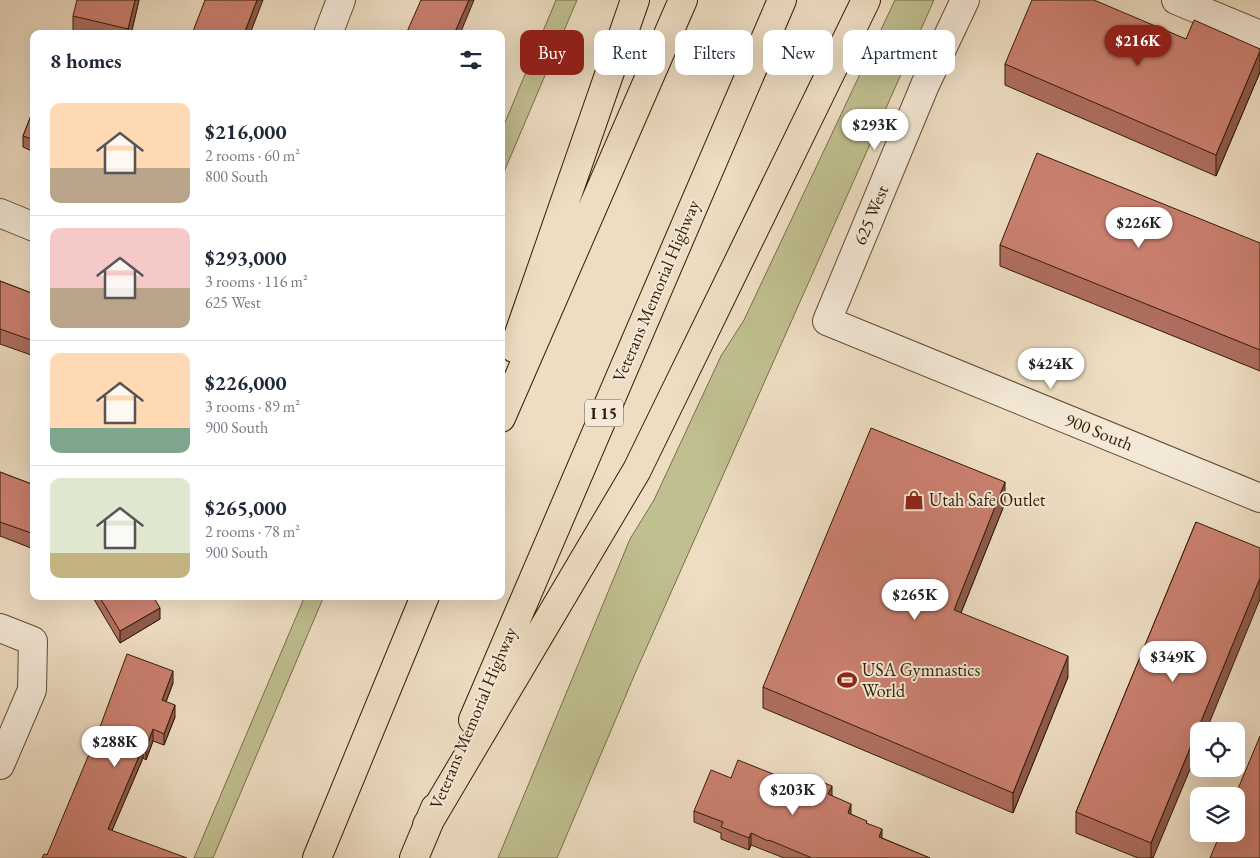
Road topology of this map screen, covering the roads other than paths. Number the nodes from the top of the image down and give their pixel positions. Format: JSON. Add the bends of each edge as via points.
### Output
{"nodes":[{"id":1,"x":341,"y":0,"type":"edge"},
{"id":2,"x":635,"y":0,"type":"edge"},
{"id":3,"x":683,"y":0,"type":"edge"},
{"id":4,"x":782,"y":0,"type":"edge"},
{"id":5,"x":866,"y":0,"type":"edge"},
{"id":6,"x":965,"y":0,"type":"edge"},
{"id":7,"x":1176,"y":0,"type":"edge"},
{"id":8,"x":330,"y":30,"type":"edge"},
{"id":9,"x":1260,"y":35,"type":"edge"},
{"id":10,"x":0,"y":213,"type":"edge"},
{"id":11,"x":30,"y":225,"type":"edge"},
{"id":12,"x":826,"y":321,"type":"joint"},
{"id":13,"x":505,"y":373,"type":"edge"},
{"id":14,"x":505,"y":409,"type":"edge"},
{"id":15,"x":1260,"y":498,"type":"edge"},
{"id":16,"x":423,"y":600,"type":"edge"},
{"id":17,"x":0,"y":628,"type":"edge"},
{"id":18,"x":0,"y":765,"type":"edge"},
{"id":19,"x":427,"y":825,"type":"junction"},
{"id":20,"x":317,"y":858,"type":"edge"},
{"id":21,"x":414,"y":858,"type":"edge"}],
"edges":[{"from":1,"to":8,"type":"street"},
{"from":2,"to":13,"type":"highway"},
{"from":3,"to":14,"type":"highway"},
{"from":4,"to":19,"type":"highway","name":"Veterans Memorial Highway","number":"I 15"},
{"from":5,"to":19,"type":"highway","via":[[637,470]]},
{"from":6,"to":12,"type":"street","name":"625 West","via":[[925,85]]},
{"from":7,"to":9,"type":"street"},
{"from":10,"to":11,"type":"street"},
{"from":12,"to":15,"type":"street","name":"900 South"},
{"from":16,"to":20,"type":"highway"},
{"from":17,"to":18,"type":"street","via":[[33,641],[32,690]]},
{"from":19,"to":21,"type":"highway","name":"Veterans Memorial Highway","number":"I 15"}]}
